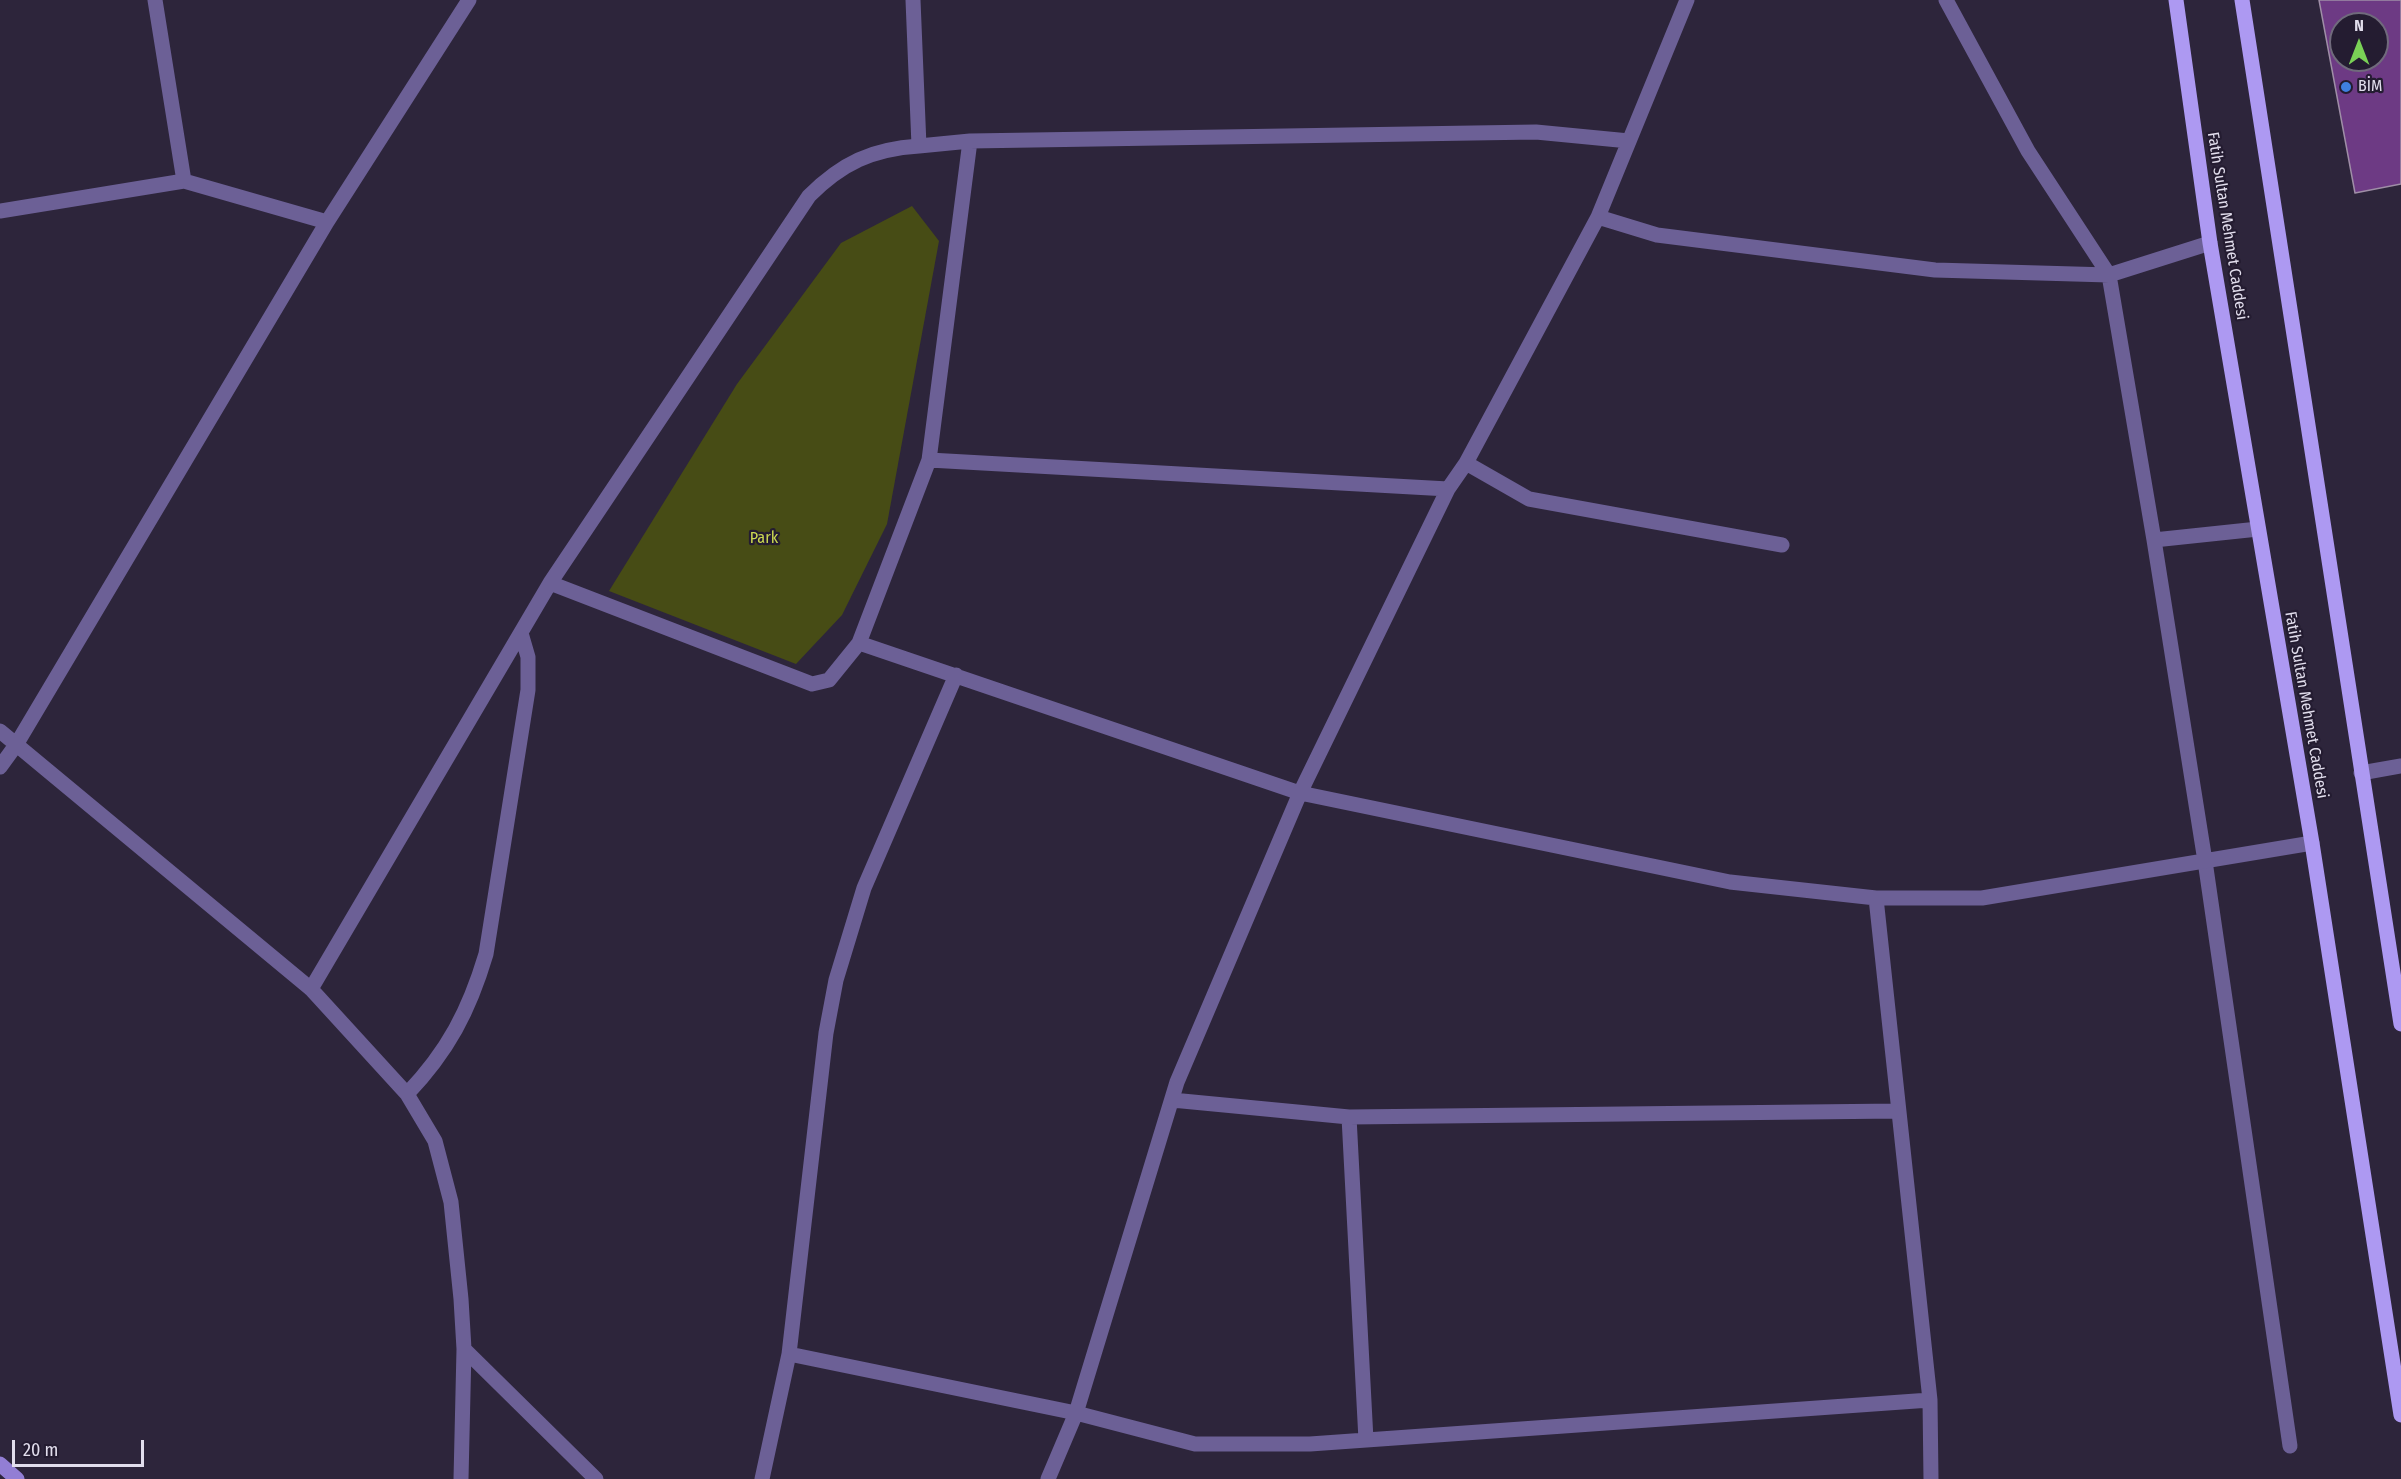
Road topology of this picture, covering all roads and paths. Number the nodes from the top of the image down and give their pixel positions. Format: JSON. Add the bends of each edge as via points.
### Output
{"nodes":[{"id":1,"x":155,"y":0,"type":"edge"},
{"id":2,"x":469,"y":0,"type":"edge"},
{"id":3,"x":913,"y":0,"type":"edge"},
{"id":4,"x":1687,"y":0,"type":"edge"},
{"id":5,"x":1946,"y":0,"type":"edge"},
{"id":6,"x":2176,"y":0,"type":"edge"},
{"id":7,"x":2242,"y":0,"type":"edge"},
{"id":8,"x":970,"y":141,"type":"junction"},
{"id":9,"x":1629,"y":141,"type":"junction"},
{"id":10,"x":919,"y":146,"type":"junction"},
{"id":11,"x":184,"y":181,"type":"junction"},
{"id":12,"x":0,"y":211,"type":"edge"},
{"id":13,"x":1598,"y":217,"type":"junction"},
{"id":14,"x":327,"y":222,"type":"junction"},
{"id":15,"x":2210,"y":243,"type":"junction"},
{"id":16,"x":2109,"y":275,"type":"junction"},
{"id":17,"x":928,"y":460,"type":"junction"},
{"id":18,"x":1466,"y":463,"type":"junction"},
{"id":19,"x":1448,"y":489,"type":"junction"},
{"id":20,"x":2258,"y":529,"type":"junction"},
{"id":21,"x":2154,"y":540,"type":"junction"},
{"id":22,"x":1782,"y":545,"type":"dead end"},
{"id":23,"x":550,"y":583,"type":"junction"},
{"id":24,"x":521,"y":633,"type":"junction"},
{"id":25,"x":859,"y":643,"type":"junction"},
{"id":26,"x":956,"y":675,"type":"junction"},
{"id":27,"x":0,"y":731,"type":"edge"},
{"id":28,"x":16,"y":745,"type":"junction"},
{"id":29,"x":2401,"y":766,"type":"edge"},
{"id":30,"x":0,"y":767,"type":"edge"},
{"id":31,"x":2361,"y":773,"type":"junction"},
{"id":32,"x":1300,"y":793,"type":"junction"},
{"id":33,"x":2312,"y":843,"type":"junction"},
{"id":34,"x":2205,"y":861,"type":"junction"},
{"id":35,"x":1876,"y":898,"type":"junction"},
{"id":36,"x":311,"y":989,"type":"junction"},
{"id":37,"x":2401,"y":1024,"type":"edge"},
{"id":38,"x":407,"y":1094,"type":"junction"},
{"id":39,"x":1172,"y":1100,"type":"junction"},
{"id":40,"x":1898,"y":1111,"type":"junction"},
{"id":41,"x":1349,"y":1117,"type":"junction"},
{"id":42,"x":464,"y":1349,"type":"junction"},
{"id":43,"x":789,"y":1354,"type":"junction"},
{"id":44,"x":1930,"y":1400,"type":"junction"},
{"id":45,"x":1076,"y":1413,"type":"junction"},
{"id":46,"x":2401,"y":1415,"type":"edge"},
{"id":47,"x":1366,"y":1440,"type":"junction"},
{"id":48,"x":2290,"y":1446,"type":"dead end"},
{"id":49,"x":0,"y":1464,"type":"edge"},
{"id":50,"x":17,"y":1479,"type":"edge"},
{"id":51,"x":461,"y":1479,"type":"edge"},
{"id":52,"x":596,"y":1479,"type":"edge"},
{"id":53,"x":762,"y":1479,"type":"edge"},
{"id":54,"x":1048,"y":1479,"type":"edge"},
{"id":55,"x":1931,"y":1479,"type":"edge"}],
"edges":[{"from":1,"to":11,"type":"street"},
{"from":2,"to":14,"type":"street"},
{"from":3,"to":10,"type":"street"},
{"from":4,"to":9,"type":"street"},
{"from":5,"to":16,"type":"street","via":[[2028,151]]},
{"from":6,"to":15,"type":"main road","name":"Fatih Sultan Mehmet Caddesi"},
{"from":7,"to":31,"type":"main road"},
{"from":8,"to":9,"type":"street","via":[[1536,132]]},
{"from":8,"to":10,"type":"street"},
{"from":8,"to":17,"type":"street"},
{"from":9,"to":13,"type":"street"},
{"from":10,"to":23,"type":"street","via":[[894,147],[848,164],[809,196]]},
{"from":11,"to":12,"type":"street"},
{"from":11,"to":14,"type":"street"},
{"from":13,"to":16,"type":"street","via":[[1656,235],[1935,270]]},
{"from":13,"to":18,"type":"street"},
{"from":14,"to":28,"type":"street"},
{"from":15,"to":16,"type":"street"},
{"from":15,"to":20,"type":"main road","name":"Fatih Sultan Mehmet Caddesi"},
{"from":16,"to":21,"type":"street"},
{"from":17,"to":19,"type":"street"},
{"from":17,"to":25,"type":"street"},
{"from":18,"to":19,"type":"street"},
{"from":18,"to":22,"type":"street","via":[[1529,499]]},
{"from":19,"to":32,"type":"street"},
{"from":20,"to":21,"type":"street"},
{"from":20,"to":33,"type":"main road","name":"Fatih Sultan Mehmet Caddesi"},
{"from":21,"to":34,"type":"street"},
{"from":23,"to":24,"type":"street"},
{"from":23,"to":25,"type":"street","via":[[812,684],[829,680]]},
{"from":24,"to":36,"type":"street"},
{"from":24,"to":38,"type":"street","via":[[528,657],[528,690],[486,954],[461,1022]]},
{"from":25,"to":26,"type":"street"},
{"from":26,"to":32,"type":"street"},
{"from":26,"to":43,"type":"street","via":[[864,888],[836,980],[826,1033]]},
{"from":27,"to":28,"type":"street"},
{"from":28,"to":30,"type":"street"},
{"from":28,"to":36,"type":"street"},
{"from":29,"to":31,"type":"street"},
{"from":31,"to":37,"type":"main road"},
{"from":32,"to":35,"type":"street","via":[[1730,882]]},
{"from":32,"to":39,"type":"street"},
{"from":33,"to":34,"type":"street"},
{"from":33,"to":46,"type":"main road","name":"Fatih Sultan Mehmet Caddesi"},
{"from":34,"to":35,"type":"street","via":[[1982,898]]},
{"from":34,"to":48,"type":"street"},
{"from":35,"to":40,"type":"street"},
{"from":36,"to":38,"type":"street"},
{"from":38,"to":42,"type":"street","via":[[435,1142],[451,1202]]},
{"from":39,"to":41,"type":"street"},
{"from":39,"to":45,"type":"street"},
{"from":40,"to":41,"type":"street"},
{"from":40,"to":44,"type":"street"},
{"from":41,"to":47,"type":"street"},
{"from":42,"to":51,"type":"street"},
{"from":42,"to":52,"type":"street"},
{"from":43,"to":45,"type":"street"},
{"from":43,"to":53,"type":"street"},
{"from":44,"to":47,"type":"street"},
{"from":44,"to":55,"type":"street"},
{"from":45,"to":47,"type":"street","via":[[1195,1444]]},
{"from":45,"to":54,"type":"street"},
{"from":49,"to":50,"type":"street"}]}
